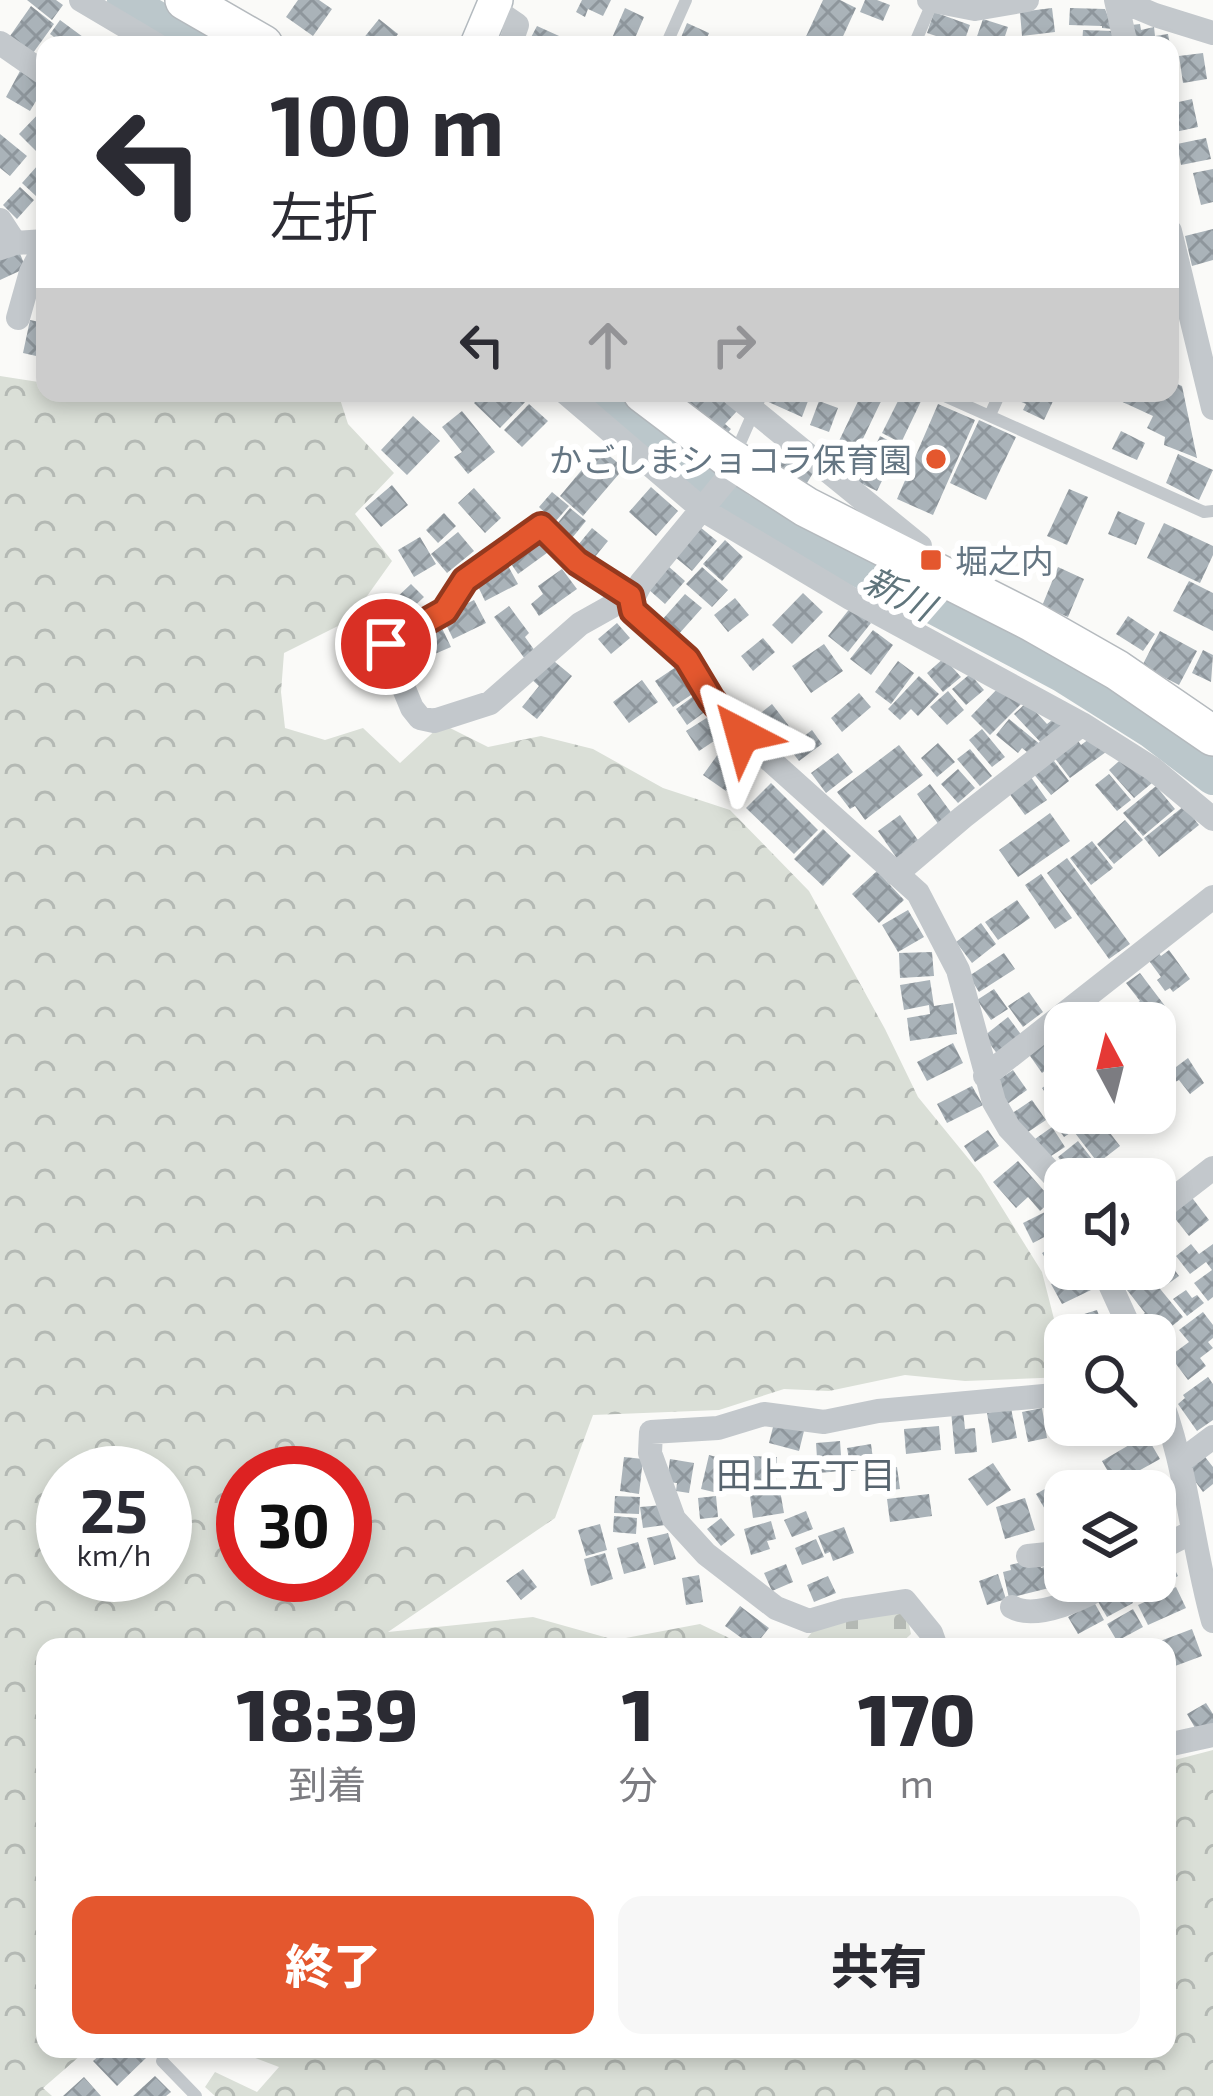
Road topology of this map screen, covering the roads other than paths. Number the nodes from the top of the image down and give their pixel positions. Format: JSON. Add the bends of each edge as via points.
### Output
{"nodes":[{"id":1,"x":81,"y":0,"type":"edge"},
{"id":2,"x":686,"y":0,"type":"edge"},
{"id":3,"x":1027,"y":0,"type":"edge"},
{"id":4,"x":1118,"y":0,"type":"edge"},
{"id":5,"x":930,"y":1,"type":"edge"},
{"id":6,"x":494,"y":4,"type":"edge"},
{"id":7,"x":206,"y":5,"type":"edge"},
{"id":8,"x":1213,"y":33,"type":"edge"},
{"id":9,"x":143,"y":36,"type":"edge"},
{"id":10,"x":249,"y":36,"type":"edge"},
{"id":11,"x":481,"y":36,"type":"edge"},
{"id":12,"x":513,"y":36,"type":"edge"},
{"id":13,"x":670,"y":36,"type":"edge"},
{"id":14,"x":917,"y":36,"type":"edge"},
{"id":15,"x":1124,"y":36,"type":"edge"},
{"id":16,"x":0,"y":43,"type":"edge"},
{"id":17,"x":36,"y":68,"type":"edge"},
{"id":18,"x":0,"y":220,"type":"edge"},
{"id":19,"x":8,"y":246,"type":"edge"},
{"id":20,"x":36,"y":262,"type":"edge"},
{"id":21,"x":1179,"y":268,"type":"edge"},
{"id":22,"x":18,"y":318,"type":"dead end"},
{"id":23,"x":577,"y":402,"type":"edge"},
{"id":24,"x":656,"y":402,"type":"edge"},
{"id":25,"x":759,"y":402,"type":"edge"},
{"id":26,"x":959,"y":402,"type":"edge"},
{"id":27,"x":996,"y":402,"type":"edge"},
{"id":28,"x":1213,"y":408,"type":"edge"},
{"id":29,"x":990,"y":415,"type":"junction"},
{"id":30,"x":736,"y":462,"type":"junction"},
{"id":31,"x":703,"y":510,"type":"junction"},
{"id":32,"x":1213,"y":511,"type":"edge"},
{"id":33,"x":919,"y":565,"type":"junction"},
{"id":34,"x":631,"y":598,"type":"junction"},
{"id":35,"x":1082,"y":724,"type":"junction"},
{"id":36,"x":1213,"y":736,"type":"edge"},
{"id":37,"x":1213,"y":819,"type":"edge"},
{"id":38,"x":896,"y":874,"type":"junction"},
{"id":39,"x":1213,"y":897,"type":"edge"},
{"id":40,"x":985,"y":1076,"type":"junction"},
{"id":41,"x":1044,"y":1166,"type":"edge"},
{"id":42,"x":1213,"y":1168,"type":"edge"},
{"id":43,"x":1176,"y":1197,"type":"edge"},
{"id":44,"x":1044,"y":1396,"type":"edge"},
{"id":45,"x":1213,"y":1437,"type":"edge"},
{"id":46,"x":1176,"y":1446,"type":"edge"},
{"id":47,"x":1181,"y":1461,"type":"junction"},
{"id":48,"x":1192,"y":1532,"type":"junction"},
{"id":49,"x":1176,"y":1540,"type":"edge"},
{"id":50,"x":1044,"y":1554,"type":"edge"},
{"id":51,"x":1028,"y":1556,"type":"dead end"},
{"id":52,"x":1062,"y":1602,"type":"edge"},
{"id":53,"x":1012,"y":1607,"type":"dead end"},
{"id":54,"x":1213,"y":1621,"type":"edge"},
{"id":55,"x":933,"y":1638,"type":"edge"},
{"id":56,"x":1213,"y":1735,"type":"edge"},
{"id":57,"x":1176,"y":1743,"type":"edge"},
{"id":58,"x":162,"y":2061,"type":"dead end"},
{"id":59,"x":196,"y":2096,"type":"edge"}],
"edges":[{"from":1,"to":9,"type":"street"},
{"from":2,"to":13,"type":"lane"},
{"from":3,"to":5,"type":"street","via":[[975,9]]},
{"from":4,"to":8,"type":"street"},
{"from":4,"to":15,"type":"street"},
{"from":5,"to":14,"type":"lane"},
{"from":6,"to":11,"type":"street"},
{"from":6,"to":12,"type":"street","via":[[517,25]]},
{"from":7,"to":10,"type":"main road"},
{"from":16,"to":17,"type":"street"},
{"from":18,"to":19,"type":"street"},
{"from":20,"to":22,"type":"street"},
{"from":21,"to":28,"type":"street"},
{"from":23,"to":31,"type":"street"},
{"from":24,"to":30,"type":"main road"},
{"from":25,"to":30,"type":"lane"},
{"from":25,"to":33,"type":"street","via":[[920,546]]},
{"from":26,"to":29,"type":"lane"},
{"from":27,"to":29,"type":"lane"},
{"from":29,"to":32,"type":"lane"},
{"from":30,"to":31,"type":"street"},
{"from":30,"to":33,"type":"main road"},
{"from":31,"to":34,"type":"street"},
{"from":31,"to":35,"type":"street"},
{"from":33,"to":36,"type":"main road","via":[[1117,670]]},
{"from":34,"to":34,"type":"street","via":[[541,526],[465,580],[445,611],[386,644],[412,708],[434,721],[490,703],[580,623]]},
{"from":34,"to":38,"type":"street","via":[[633,611],[687,659],[742,735]]},
{"from":35,"to":37,"type":"street"},
{"from":35,"to":38,"type":"street"},
{"from":38,"to":40,"type":"street","via":[[918,893],[949,948]]},
{"from":39,"to":40,"type":"street"},
{"from":40,"to":41,"type":"street","via":[[1009,1128]]},
{"from":42,"to":43,"type":"street"},
{"from":44,"to":55,"type":"street","via":[[824,1422],[764,1414],[718,1428],[651,1432],[650,1453],[674,1519],[776,1608],[808,1621],[905,1601]]},
{"from":45,"to":47,"type":"street"},
{"from":46,"to":47,"type":"street"},
{"from":47,"to":48,"type":"street"},
{"from":48,"to":49,"type":"street"},
{"from":48,"to":54,"type":"street"},
{"from":50,"to":51,"type":"street"},
{"from":52,"to":53,"type":"street","via":[[1038,1613]]},
{"from":56,"to":57,"type":"street"},
{"from":58,"to":59,"type":"lane"}]}
